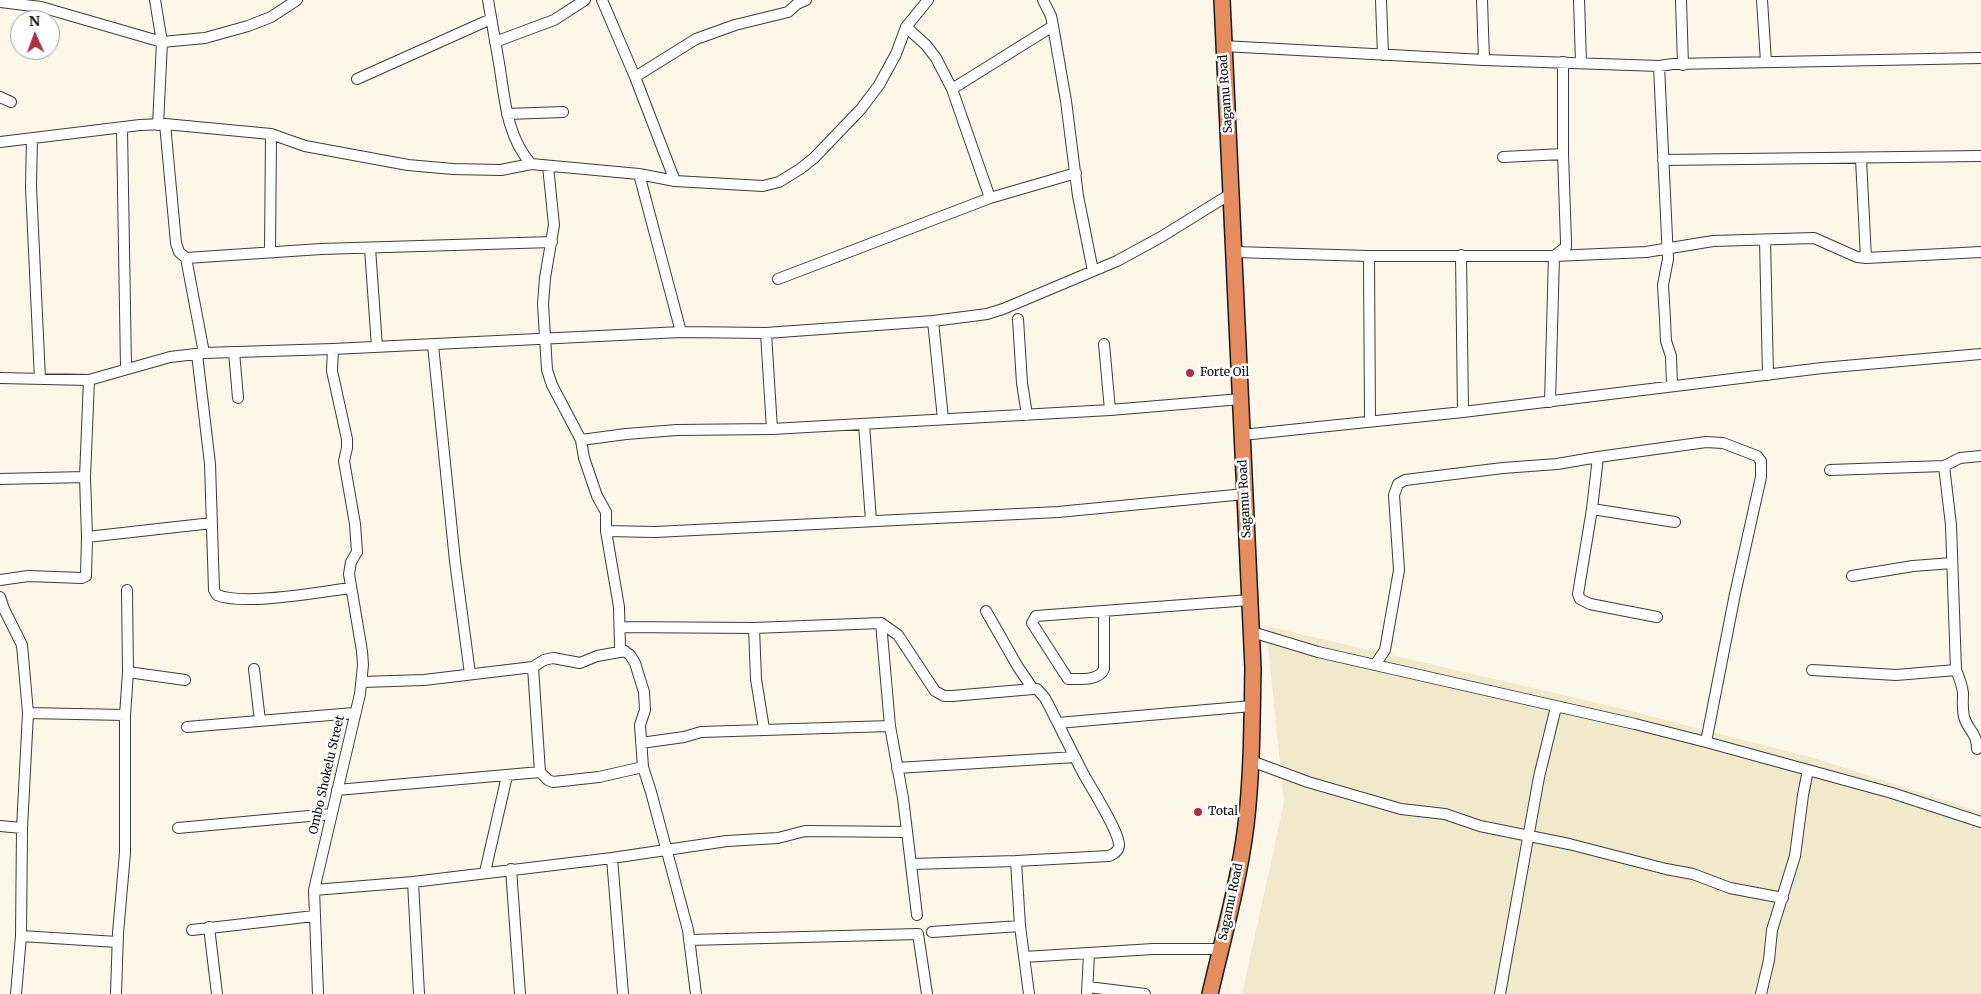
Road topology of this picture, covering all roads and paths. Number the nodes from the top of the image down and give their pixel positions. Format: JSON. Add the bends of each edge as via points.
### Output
{"nodes":[{"id":1,"x":155,"y":0,"type":"edge"},
{"id":2,"x":297,"y":0,"type":"edge"},
{"id":3,"x":488,"y":0,"type":"edge"},
{"id":4,"x":585,"y":0,"type":"edge"},
{"id":5,"x":602,"y":0,"type":"edge"},
{"id":6,"x":806,"y":0,"type":"edge"},
{"id":7,"x":928,"y":0,"type":"edge"},
{"id":8,"x":1043,"y":0,"type":"edge"},
{"id":9,"x":1222,"y":0,"type":"edge"},
{"id":10,"x":1381,"y":0,"type":"edge"},
{"id":11,"x":1482,"y":0,"type":"edge"},
{"id":12,"x":1579,"y":0,"type":"edge"},
{"id":13,"x":1681,"y":0,"type":"edge"},
{"id":14,"x":1762,"y":0,"type":"edge"},
{"id":15,"x":0,"y":2,"type":"edge"},
{"id":16,"x":42,"y":4,"type":"edge"},
{"id":17,"x":491,"y":19,"type":"junction"},
{"id":18,"x":906,"y":26,"type":"junction"},
{"id":19,"x":1053,"y":26,"type":"junction"},
{"id":20,"x":162,"y":42,"type":"junction"},
{"id":21,"x":495,"y":42,"type":"junction"},
{"id":22,"x":1223,"y":46,"type":"junction"},
{"id":23,"x":1383,"y":55,"type":"junction"},
{"id":24,"x":1981,"y":58,"type":"edge"},
{"id":25,"x":1484,"y":60,"type":"junction"},
{"id":26,"x":1563,"y":62,"type":"junction"},
{"id":27,"x":1581,"y":62,"type":"junction"},
{"id":28,"x":1766,"y":62,"type":"junction"},
{"id":29,"x":1683,"y":65,"type":"junction"},
{"id":30,"x":1660,"y":66,"type":"junction"},
{"id":31,"x":636,"y":77,"type":"junction"},
{"id":32,"x":357,"y":79,"type":"dead end"},
{"id":33,"x":952,"y":89,"type":"junction"},
{"id":34,"x":0,"y":97,"type":"edge"},
{"id":35,"x":10,"y":102,"type":"dead end"},
{"id":36,"x":562,"y":112,"type":"dead end"},
{"id":37,"x":507,"y":114,"type":"junction"},
{"id":38,"x":161,"y":125,"type":"junction"},
{"id":39,"x":122,"y":128,"type":"junction"},
{"id":40,"x":271,"y":134,"type":"junction"},
{"id":41,"x":32,"y":138,"type":"junction"},
{"id":42,"x":0,"y":142,"type":"edge"},
{"id":43,"x":1563,"y":154,"type":"junction"},
{"id":44,"x":1981,"y":156,"type":"edge"},
{"id":45,"x":1503,"y":157,"type":"dead end"},
{"id":46,"x":1861,"y":159,"type":"junction"},
{"id":47,"x":1662,"y":160,"type":"junction"},
{"id":48,"x":531,"y":164,"type":"junction"},
{"id":49,"x":548,"y":166,"type":"junction"},
{"id":50,"x":1076,"y":173,"type":"junction"},
{"id":51,"x":638,"y":174,"type":"junction"},
{"id":52,"x":675,"y":181,"type":"junction"},
{"id":53,"x":1232,"y":193,"type":"junction"},
{"id":54,"x":990,"y":198,"type":"junction"},
{"id":55,"x":1765,"y":240,"type":"junction"},
{"id":56,"x":552,"y":242,"type":"junction"},
{"id":57,"x":1667,"y":247,"type":"junction"},
{"id":58,"x":370,"y":248,"type":"junction"},
{"id":59,"x":270,"y":252,"type":"junction"},
{"id":60,"x":1235,"y":252,"type":"junction"},
{"id":61,"x":1981,"y":252,"type":"edge"},
{"id":62,"x":1461,"y":255,"type":"junction"},
{"id":63,"x":1369,"y":256,"type":"junction"},
{"id":64,"x":1554,"y":256,"type":"junction"},
{"id":65,"x":186,"y":258,"type":"junction"},
{"id":66,"x":1866,"y":258,"type":"junction"},
{"id":67,"x":1093,"y":271,"type":"junction"},
{"id":68,"x":778,"y":279,"type":"dead end"},
{"id":69,"x":1018,"y":319,"type":"dead end"},
{"id":70,"x":934,"y":321,"type":"junction"},
{"id":71,"x":681,"y":332,"type":"junction"},
{"id":72,"x":766,"y":333,"type":"junction"},
{"id":73,"x":545,"y":338,"type":"junction"},
{"id":74,"x":1104,"y":344,"type":"dead end"},
{"id":75,"x":434,"y":345,"type":"junction"},
{"id":76,"x":377,"y":347,"type":"junction"},
{"id":77,"x":333,"y":349,"type":"junction"},
{"id":78,"x":234,"y":352,"type":"junction"},
{"id":79,"x":201,"y":354,"type":"junction"},
{"id":80,"x":1981,"y":354,"type":"edge"},
{"id":81,"x":126,"y":368,"type":"junction"},
{"id":82,"x":1768,"y":375,"type":"junction"},
{"id":83,"x":0,"y":378,"type":"edge"},
{"id":84,"x":40,"y":379,"type":"junction"},
{"id":85,"x":89,"y":380,"type":"junction"},
{"id":86,"x":1672,"y":386,"type":"junction"},
{"id":87,"x":238,"y":398,"type":"dead end"},
{"id":88,"x":1241,"y":399,"type":"junction"},
{"id":89,"x":1550,"y":402,"type":"junction"},
{"id":90,"x":1110,"y":410,"type":"junction"},
{"id":91,"x":1463,"y":412,"type":"junction"},
{"id":92,"x":1027,"y":415,"type":"junction"},
{"id":93,"x":943,"y":419,"type":"junction"},
{"id":94,"x":1370,"y":422,"type":"junction"},
{"id":95,"x":864,"y":424,"type":"junction"},
{"id":96,"x":772,"y":429,"type":"junction"},
{"id":97,"x":1242,"y":435,"type":"junction"},
{"id":98,"x":581,"y":440,"type":"junction"},
{"id":99,"x":1981,"y":456,"type":"edge"},
{"id":100,"x":1598,"y":457,"type":"junction"},
{"id":101,"x":1944,"y":466,"type":"junction"},
{"id":102,"x":1830,"y":470,"type":"dead end"},
{"id":103,"x":85,"y":477,"type":"junction"},
{"id":104,"x":0,"y":479,"type":"edge"},
{"id":105,"x":1245,"y":494,"type":"junction"},
{"id":106,"x":1592,"y":509,"type":"junction"},
{"id":107,"x":871,"y":522,"type":"junction"},
{"id":108,"x":1675,"y":522,"type":"dead end"},
{"id":109,"x":212,"y":523,"type":"junction"},
{"id":110,"x":606,"y":531,"type":"junction"},
{"id":111,"x":87,"y":537,"type":"junction"},
{"id":112,"x":1952,"y":562,"type":"junction"},
{"id":113,"x":1852,"y":576,"type":"dead end"},
{"id":114,"x":0,"y":580,"type":"edge"},
{"id":115,"x":350,"y":588,"type":"junction"},
{"id":116,"x":127,"y":590,"type":"dead end"},
{"id":117,"x":0,"y":597,"type":"edge"},
{"id":118,"x":1250,"y":600,"type":"junction"},
{"id":119,"x":986,"y":611,"type":"dead end"},
{"id":120,"x":1104,"y":612,"type":"junction"},
{"id":121,"x":1657,"y":617,"type":"dead end"},
{"id":122,"x":881,"y":623,"type":"junction"},
{"id":123,"x":620,"y":628,"type":"junction"},
{"id":124,"x":754,"y":628,"type":"junction"},
{"id":125,"x":1252,"y":632,"type":"junction"},
{"id":126,"x":1385,"y":650,"type":"junction"},
{"id":127,"x":626,"y":651,"type":"junction"},
{"id":128,"x":1375,"y":665,"type":"junction"},
{"id":129,"x":533,"y":667,"type":"junction"},
{"id":130,"x":254,"y":669,"type":"dead end"},
{"id":131,"x":1391,"y":669,"type":"junction"},
{"id":132,"x":1812,"y":670,"type":"dead end"},
{"id":133,"x":1956,"y":670,"type":"junction"},
{"id":134,"x":128,"y":672,"type":"junction"},
{"id":135,"x":470,"y":674,"type":"junction"},
{"id":136,"x":184,"y":680,"type":"dead end"},
{"id":137,"x":362,"y":682,"type":"junction"},
{"id":138,"x":1033,"y":689,"type":"junction"},
{"id":139,"x":1252,"y":706,"type":"junction"},
{"id":140,"x":1556,"y":707,"type":"junction"},
{"id":141,"x":354,"y":712,"type":"junction"},
{"id":142,"x":28,"y":713,"type":"junction"},
{"id":143,"x":126,"y":715,"type":"junction"},
{"id":144,"x":260,"y":721,"type":"junction"},
{"id":145,"x":1058,"y":723,"type":"junction"},
{"id":146,"x":890,"y":726,"type":"junction"},
{"id":147,"x":187,"y":727,"type":"dead end"},
{"id":148,"x":764,"y":729,"type":"junction"},
{"id":149,"x":1706,"y":742,"type":"junction"},
{"id":150,"x":642,"y":743,"type":"junction"},
{"id":151,"x":1978,"y":749,"type":"dead end"},
{"id":152,"x":1075,"y":757,"type":"junction"},
{"id":153,"x":1251,"y":761,"type":"junction"},
{"id":154,"x":643,"y":767,"type":"junction"},
{"id":155,"x":897,"y":768,"type":"junction"},
{"id":156,"x":1808,"y":770,"type":"junction"},
{"id":157,"x":540,"y":772,"type":"junction"},
{"id":158,"x":507,"y":776,"type":"junction"},
{"id":159,"x":337,"y":790,"type":"junction"},
{"id":160,"x":331,"y":814,"type":"junction"},
{"id":161,"x":1981,"y":822,"type":"edge"},
{"id":162,"x":0,"y":826,"type":"edge"},
{"id":163,"x":22,"y":828,"type":"junction"},
{"id":164,"x":178,"y":828,"type":"dead end"},
{"id":165,"x":906,"y":832,"type":"junction"},
{"id":166,"x":1529,"y":837,"type":"junction"},
{"id":167,"x":665,"y":850,"type":"junction"},
{"id":168,"x":612,"y":858,"type":"junction"},
{"id":169,"x":1016,"y":861,"type":"junction"},
{"id":170,"x":911,"y":864,"type":"junction"},
{"id":171,"x":511,"y":869,"type":"junction"},
{"id":172,"x":485,"y":872,"type":"junction"},
{"id":173,"x":413,"y":882,"type":"junction"},
{"id":174,"x":314,"y":890,"type":"junction"},
{"id":175,"x":1783,"y":898,"type":"junction"},
{"id":176,"x":917,"y":915,"type":"dead end"},
{"id":177,"x":314,"y":916,"type":"junction"},
{"id":178,"x":1020,"y":926,"type":"junction"},
{"id":179,"x":209,"y":927,"type":"junction"},
{"id":180,"x":192,"y":930,"type":"dead end"},
{"id":181,"x":932,"y":932,"type":"dead end"},
{"id":182,"x":21,"y":936,"type":"junction"},
{"id":183,"x":690,"y":940,"type":"junction"},
{"id":184,"x":117,"y":942,"type":"junction"},
{"id":185,"x":1221,"y":949,"type":"junction"},
{"id":186,"x":1089,"y":954,"type":"junction"},
{"id":187,"x":1024,"y":956,"type":"junction"},
{"id":188,"x":1088,"y":991,"type":"edge"},
{"id":189,"x":16,"y":994,"type":"edge"},
{"id":190,"x":116,"y":994,"type":"edge"},
{"id":191,"x":217,"y":994,"type":"edge"},
{"id":192,"x":318,"y":994,"type":"edge"},
{"id":193,"x":419,"y":994,"type":"edge"},
{"id":194,"x":520,"y":994,"type":"edge"},
{"id":195,"x":623,"y":994,"type":"edge"},
{"id":196,"x":696,"y":994,"type":"edge"},
{"id":197,"x":926,"y":994,"type":"edge"},
{"id":198,"x":1029,"y":994,"type":"edge"},
{"id":199,"x":1145,"y":994,"type":"edge"},
{"id":200,"x":1210,"y":994,"type":"edge"},
{"id":201,"x":1500,"y":994,"type":"edge"},
{"id":202,"x":1761,"y":994,"type":"edge"}],
"edges":[{"from":1,"to":20,"type":"street"},
{"from":2,"to":20,"type":"street","via":[[271,17],[248,26],[206,38]]},
{"from":3,"to":17,"type":"street"},
{"from":4,"to":21,"type":"street","via":[[554,20]]},
{"from":5,"to":31,"type":"street"},
{"from":6,"to":31,"type":"street","via":[[788,12],[735,25],[696,40]]},
{"from":7,"to":18,"type":"street"},
{"from":8,"to":19,"type":"street"},
{"from":9,"to":22,"type":"highway","name":"Sagamu Road"},
{"from":10,"to":23,"type":"street"},
{"from":11,"to":25,"type":"street"},
{"from":12,"to":27,"type":"street"},
{"from":13,"to":29,"type":"street"},
{"from":14,"to":28,"type":"street"},
{"from":15,"to":16,"type":"street"},
{"from":16,"to":20,"type":"street"},
{"from":17,"to":21,"type":"street"},
{"from":17,"to":32,"type":"street"},
{"from":18,"to":33,"type":"street","via":[[936,58]]},
{"from":18,"to":52,"type":"street","via":[[880,85],[861,109],[800,169],[780,182],[764,186]]},
{"from":19,"to":33,"type":"street"},
{"from":19,"to":50,"type":"street"},
{"from":20,"to":38,"type":"street"},
{"from":21,"to":37,"type":"street"},
{"from":22,"to":23,"type":"street"},
{"from":22,"to":53,"type":"highway","name":"Sagamu Road"},
{"from":23,"to":25,"type":"street"},
{"from":24,"to":28,"type":"street"},
{"from":25,"to":26,"type":"street"},
{"from":26,"to":27,"type":"street"},
{"from":26,"to":43,"type":"street"},
{"from":27,"to":30,"type":"street"},
{"from":28,"to":29,"type":"street"},
{"from":29,"to":30,"type":"street"},
{"from":30,"to":47,"type":"street"},
{"from":31,"to":52,"type":"street"},
{"from":33,"to":54,"type":"street"},
{"from":34,"to":35,"type":"street"},
{"from":36,"to":37,"type":"street"},
{"from":37,"to":48,"type":"street","via":[[520,149]]},
{"from":38,"to":39,"type":"street"},
{"from":38,"to":40,"type":"street"},
{"from":38,"to":65,"type":"street","via":[[176,244]]},
{"from":39,"to":41,"type":"street"},
{"from":39,"to":81,"type":"street"},
{"from":40,"to":48,"type":"street","via":[[305,146],[408,164],[501,170]]},
{"from":40,"to":59,"type":"street"},
{"from":41,"to":42,"type":"street"},
{"from":41,"to":84,"type":"street"},
{"from":43,"to":45,"type":"street"},
{"from":43,"to":64,"type":"street","via":[[1566,247]]},
{"from":44,"to":46,"type":"street"},
{"from":46,"to":47,"type":"street"},
{"from":46,"to":66,"type":"street"},
{"from":47,"to":57,"type":"street"},
{"from":48,"to":49,"type":"street"},
{"from":49,"to":51,"type":"street"},
{"from":49,"to":56,"type":"street","via":[[554,206]]},
{"from":50,"to":54,"type":"street"},
{"from":50,"to":67,"type":"street"},
{"from":51,"to":52,"type":"street"},
{"from":51,"to":71,"type":"street"},
{"from":53,"to":60,"type":"highway","name":"Sagamu Road"},
{"from":53,"to":67,"type":"street","via":[[1161,237]]},
{"from":54,"to":68,"type":"street"},
{"from":55,"to":57,"type":"street","via":[[1712,240]]},
{"from":55,"to":66,"type":"street","via":[[1814,238],[1856,257]]},
{"from":55,"to":82,"type":"street"},
{"from":56,"to":58,"type":"street"},
{"from":56,"to":73,"type":"street","via":[[544,289]]},
{"from":57,"to":64,"type":"street","via":[[1646,252]]},
{"from":57,"to":86,"type":"street","via":[[1663,285]]},
{"from":58,"to":59,"type":"street"},
{"from":58,"to":76,"type":"street"},
{"from":59,"to":65,"type":"street"},
{"from":60,"to":63,"type":"street"},
{"from":60,"to":88,"type":"highway","name":"Sagamu Road"},
{"from":61,"to":66,"type":"street"},
{"from":62,"to":63,"type":"street"},
{"from":62,"to":64,"type":"street"},
{"from":62,"to":91,"type":"street"},
{"from":63,"to":94,"type":"street"},
{"from":64,"to":89,"type":"street"},
{"from":65,"to":79,"type":"street"},
{"from":67,"to":70,"type":"street","via":[[1003,309]]},
{"from":69,"to":92,"type":"street"},
{"from":70,"to":72,"type":"street"},
{"from":70,"to":93,"type":"street"},
{"from":71,"to":72,"type":"street"},
{"from":71,"to":73,"type":"street"},
{"from":72,"to":96,"type":"street"},
{"from":73,"to":75,"type":"street"},
{"from":73,"to":98,"type":"street","via":[[547,370],[552,385]]},
{"from":74,"to":90,"type":"street"},
{"from":75,"to":76,"type":"street"},
{"from":75,"to":135,"type":"street","via":[[455,561]]},
{"from":76,"to":77,"type":"street"},
{"from":77,"to":78,"type":"street"},
{"from":77,"to":115,"type":"street","name":"Ombo Shokelu Street","via":[[332,371],[347,439],[344,461],[357,546],[351,562]]},
{"from":78,"to":79,"type":"street"},
{"from":78,"to":87,"type":"street"},
{"from":79,"to":81,"type":"street","via":[[170,357]]},
{"from":79,"to":109,"type":"street"},
{"from":80,"to":82,"type":"street"},
{"from":81,"to":85,"type":"street"},
{"from":82,"to":86,"type":"street"},
{"from":83,"to":84,"type":"street"},
{"from":84,"to":85,"type":"street"},
{"from":85,"to":103,"type":"street"},
{"from":86,"to":89,"type":"street"},
{"from":88,"to":90,"type":"street"},
{"from":88,"to":97,"type":"highway","name":"Sagamu Road"},
{"from":89,"to":91,"type":"street"},
{"from":90,"to":92,"type":"street"},
{"from":91,"to":94,"type":"street"},
{"from":92,"to":93,"type":"street"},
{"from":93,"to":95,"type":"street"},
{"from":94,"to":97,"type":"street"},
{"from":95,"to":96,"type":"street"},
{"from":95,"to":107,"type":"street"},
{"from":96,"to":98,"type":"street","via":[[677,430]]},
{"from":97,"to":105,"type":"highway","name":"Sagamu Road"},
{"from":98,"to":110,"type":"street","via":[[597,496],[606,512]]},
{"from":99,"to":101,"type":"street","via":[[1960,458]]},
{"from":100,"to":106,"type":"street"},
{"from":100,"to":126,"type":"street","via":[[1405,480],[1398,484],[1394,503],[1399,570]]},
{"from":100,"to":149,"type":"street","via":[[1719,442],[1757,456],[1761,461],[1761,477]]},
{"from":101,"to":102,"type":"street"},
{"from":101,"to":112,"type":"street"},
{"from":103,"to":104,"type":"street"},
{"from":103,"to":111,"type":"street"},
{"from":105,"to":107,"type":"street","via":[[1058,512]]},
{"from":105,"to":118,"type":"highway","name":"Sagamu Road"},
{"from":106,"to":108,"type":"street"},
{"from":106,"to":121,"type":"street","via":[[1578,588],[1580,599],[1590,604]]},
{"from":107,"to":110,"type":"street","via":[[655,532]]},
{"from":109,"to":111,"type":"street"},
{"from":109,"to":115,"type":"street","via":[[214,590],[217,595],[252,599]]},
{"from":110,"to":123,"type":"street"},
{"from":111,"to":114,"type":"street","via":[[86,576],[82,578],[28,576]]},
{"from":112,"to":113,"type":"street"},
{"from":112,"to":133,"type":"street"},
{"from":115,"to":137,"type":"street","name":"Ombo Shokelu Street","via":[[362,651]]},
{"from":116,"to":134,"type":"street"},
{"from":117,"to":142,"type":"street","via":[[22,645]]},
{"from":118,"to":120,"type":"street"},
{"from":118,"to":125,"type":"highway","name":"Sagamu Road"},
{"from":119,"to":138,"type":"street"},
{"from":120,"to":120,"type":"street","via":[[1036,616],[1033,619],[1044,644],[1068,679],[1102,674]]},
{"from":122,"to":124,"type":"street"},
{"from":122,"to":138,"type":"street","via":[[898,635],[940,694],[952,696]]},
{"from":122,"to":146,"type":"street"},
{"from":123,"to":124,"type":"street"},
{"from":123,"to":127,"type":"street","via":[[620,648]]},
{"from":124,"to":148,"type":"street","via":[[756,679]]},
{"from":125,"to":128,"type":"street"},
{"from":125,"to":139,"type":"highway","name":"Sagamu Road"},
{"from":126,"to":128,"type":"street"},
{"from":126,"to":131,"type":"street"},
{"from":127,"to":129,"type":"street","via":[[580,663],[553,658]]},
{"from":127,"to":150,"type":"street","via":[[635,663],[644,692],[645,710],[640,726]]},
{"from":128,"to":131,"type":"street"},
{"from":129,"to":135,"type":"street"},
{"from":129,"to":157,"type":"street"},
{"from":130,"to":144,"type":"street"},
{"from":131,"to":140,"type":"street"},
{"from":132,"to":133,"type":"street","via":[[1896,675]]},
{"from":133,"to":151,"type":"street","via":[[1963,693],[1964,717],[1976,737]]},
{"from":134,"to":136,"type":"street"},
{"from":134,"to":143,"type":"street"},
{"from":135,"to":137,"type":"street","via":[[424,680]]},
{"from":137,"to":141,"type":"street","name":"Ombo Shokelu Street"},
{"from":138,"to":145,"type":"street","via":[[1042,692]]},
{"from":139,"to":145,"type":"street"},
{"from":139,"to":153,"type":"highway","name":"Sagamu Road"},
{"from":140,"to":149,"type":"street"},
{"from":140,"to":166,"type":"street","via":[[1539,776]]},
{"from":141,"to":144,"type":"street"},
{"from":141,"to":159,"type":"street","name":"Ombo Shokelu Street"},
{"from":142,"to":143,"type":"street"},
{"from":142,"to":163,"type":"street"},
{"from":143,"to":184,"type":"street","via":[[125,853]]},
{"from":144,"to":147,"type":"street"},
{"from":145,"to":152,"type":"street"},
{"from":146,"to":148,"type":"street"},
{"from":146,"to":155,"type":"street"},
{"from":148,"to":150,"type":"street","via":[[701,732],[684,738]]},
{"from":149,"to":156,"type":"street"},
{"from":150,"to":154,"type":"street"},
{"from":152,"to":155,"type":"street"},
{"from":152,"to":169,"type":"street","via":[[1116,836],[1119,845],[1116,853]]},
{"from":153,"to":166,"type":"street","via":[[1308,782],[1401,809],[1445,814]]},
{"from":153,"to":185,"type":"highway","name":"Sagamu Road","via":[[1246,826]]},
{"from":154,"to":157,"type":"street","via":[[599,777],[553,782]]},
{"from":154,"to":167,"type":"street"},
{"from":155,"to":165,"type":"street"},
{"from":156,"to":161,"type":"street"},
{"from":156,"to":175,"type":"street","via":[[1795,856]]},
{"from":157,"to":158,"type":"street"},
{"from":158,"to":159,"type":"street"},
{"from":158,"to":172,"type":"street"},
{"from":159,"to":160,"type":"street","name":"Ombo Shokelu Street"},
{"from":160,"to":164,"type":"street"},
{"from":160,"to":174,"type":"street","name":"Ombo Shokelu Street"},
{"from":162,"to":163,"type":"street"},
{"from":163,"to":182,"type":"street"},
{"from":165,"to":167,"type":"street","via":[[805,831],[778,838]]},
{"from":165,"to":170,"type":"street"},
{"from":166,"to":175,"type":"street","via":[[1694,874],[1730,888]]},
{"from":166,"to":201,"type":"street"},
{"from":167,"to":168,"type":"street"},
{"from":167,"to":183,"type":"street"},
{"from":168,"to":171,"type":"street"},
{"from":168,"to":195,"type":"street"},
{"from":169,"to":170,"type":"street"},
{"from":169,"to":178,"type":"street"},
{"from":170,"to":176,"type":"street"},
{"from":171,"to":172,"type":"street"},
{"from":171,"to":194,"type":"street"},
{"from":172,"to":173,"type":"street"},
{"from":173,"to":174,"type":"street"},
{"from":173,"to":193,"type":"street"},
{"from":174,"to":177,"type":"street","name":"Ombo Shokelu Street"},
{"from":175,"to":202,"type":"street","via":[[1772,930]]},
{"from":177,"to":179,"type":"street"},
{"from":177,"to":192,"type":"street","name":"Ombo Shokelu Street"},
{"from":178,"to":181,"type":"street"},
{"from":178,"to":187,"type":"street"},
{"from":179,"to":180,"type":"street"},
{"from":179,"to":191,"type":"street"},
{"from":182,"to":184,"type":"street"},
{"from":182,"to":189,"type":"street"},
{"from":183,"to":196,"type":"street"},
{"from":183,"to":197,"type":"street","via":[[918,934]]},
{"from":184,"to":190,"type":"street"},
{"from":185,"to":186,"type":"street","via":[[1152,948]]},
{"from":185,"to":200,"type":"highway","name":"Sagamu Road"},
{"from":186,"to":187,"type":"street"},
{"from":186,"to":188,"type":"street"},
{"from":187,"to":198,"type":"street"},
{"from":188,"to":199,"type":"street","via":[[1127,990]]}]}
